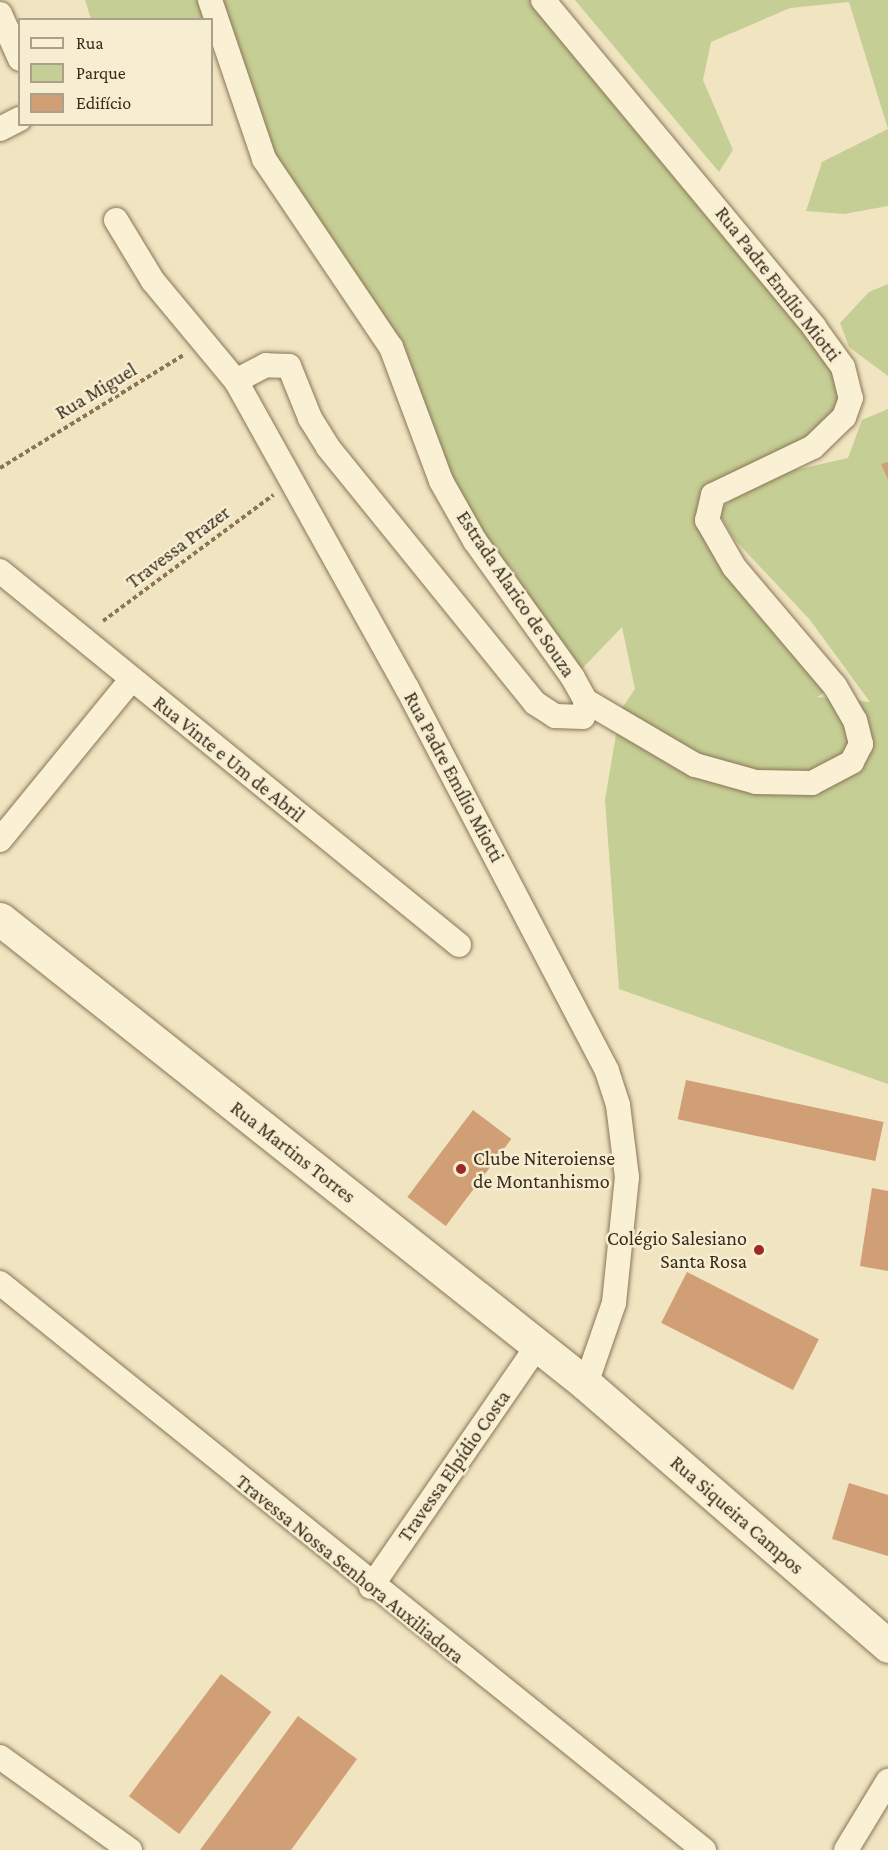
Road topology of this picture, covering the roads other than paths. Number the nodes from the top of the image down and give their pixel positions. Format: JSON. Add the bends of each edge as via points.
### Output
{"nodes":[{"id":1,"x":210,"y":0,"type":"edge"},
{"id":2,"x":543,"y":0,"type":"edge"},
{"id":3,"x":0,"y":14,"type":"edge"},
{"id":4,"x":18,"y":54,"type":"edge"},
{"id":5,"x":18,"y":119,"type":"edge"},
{"id":6,"x":0,"y":129,"type":"edge"},
{"id":7,"x":116,"y":220,"type":"dead end"},
{"id":8,"x":236,"y":381,"type":"junction"},
{"id":9,"x":0,"y":571,"type":"edge"},
{"id":10,"x":130,"y":680,"type":"junction"},
{"id":11,"x":586,"y":701,"type":"junction"},
{"id":12,"x":0,"y":840,"type":"edge"},
{"id":13,"x":0,"y":919,"type":"edge"},
{"id":14,"x":459,"y":945,"type":"dead end"},
{"id":15,"x":0,"y":1283,"type":"edge"},
{"id":16,"x":537,"y":1346,"type":"junction"},
{"id":17,"x":586,"y":1384,"type":"junction"},
{"id":18,"x":371,"y":1587,"type":"junction"},
{"id":19,"x":888,"y":1646,"type":"edge"},
{"id":20,"x":0,"y":1757,"type":"edge"},
{"id":21,"x":888,"y":1781,"type":"edge"},
{"id":22,"x":130,"y":1850,"type":"edge"},
{"id":23,"x":704,"y":1850,"type":"edge"},
{"id":24,"x":846,"y":1850,"type":"edge"}],
"edges":[{"from":1,"to":11,"type":"street","name":"Estrada Alarico de Souza","via":[[264,159],[364,300],[391,347],[441,481],[475,541]]},
{"from":2,"to":11,"type":"street","name":"Rua Padre Emílio Miotti","via":[[814,327],[849,381],[851,398],[832,430],[813,447],[727,486],[708,507],[714,539],[835,686],[855,720],[861,744],[837,774],[812,783],[756,782],[695,765]]},
{"from":3,"to":4,"type":"street"},
{"from":5,"to":6,"type":"street"},
{"from":7,"to":8,"type":"street","name":"Rua Padre Emílio Miotti","via":[[153,281],[208,340]]},
{"from":8,"to":11,"type":"street","via":[[272,363],[289,366],[310,418],[328,447],[535,704],[570,719],[583,717]]},
{"from":8,"to":17,"type":"street","name":"Rua Padre Emílio Miotti","via":[[529,916],[607,1071],[618,1105],[627,1177],[614,1303]]},
{"from":9,"to":10,"type":"street","name":"Rua Vinte e Um de Abril","via":[[83,636]]},
{"from":10,"to":12,"type":"street"},
{"from":10,"to":14,"type":"street","name":"Rua Vinte e Um de Abril"},
{"from":13,"to":16,"type":"street","name":"Rua Martins Torres"},
{"from":15,"to":18,"type":"street","name":"Travessa Nossa Senhora Auxiliadora"},
{"from":16,"to":17,"type":"street","name":"Rua Martins Torres"},
{"from":16,"to":18,"type":"street","name":"Travessa Elpídio Costa"},
{"from":17,"to":19,"type":"street","name":"Rua Siqueira Campos"},
{"from":18,"to":23,"type":"street","name":"Travessa Nossa Senhora Auxiliadora"},
{"from":20,"to":22,"type":"street"},
{"from":21,"to":24,"type":"street"}]}
